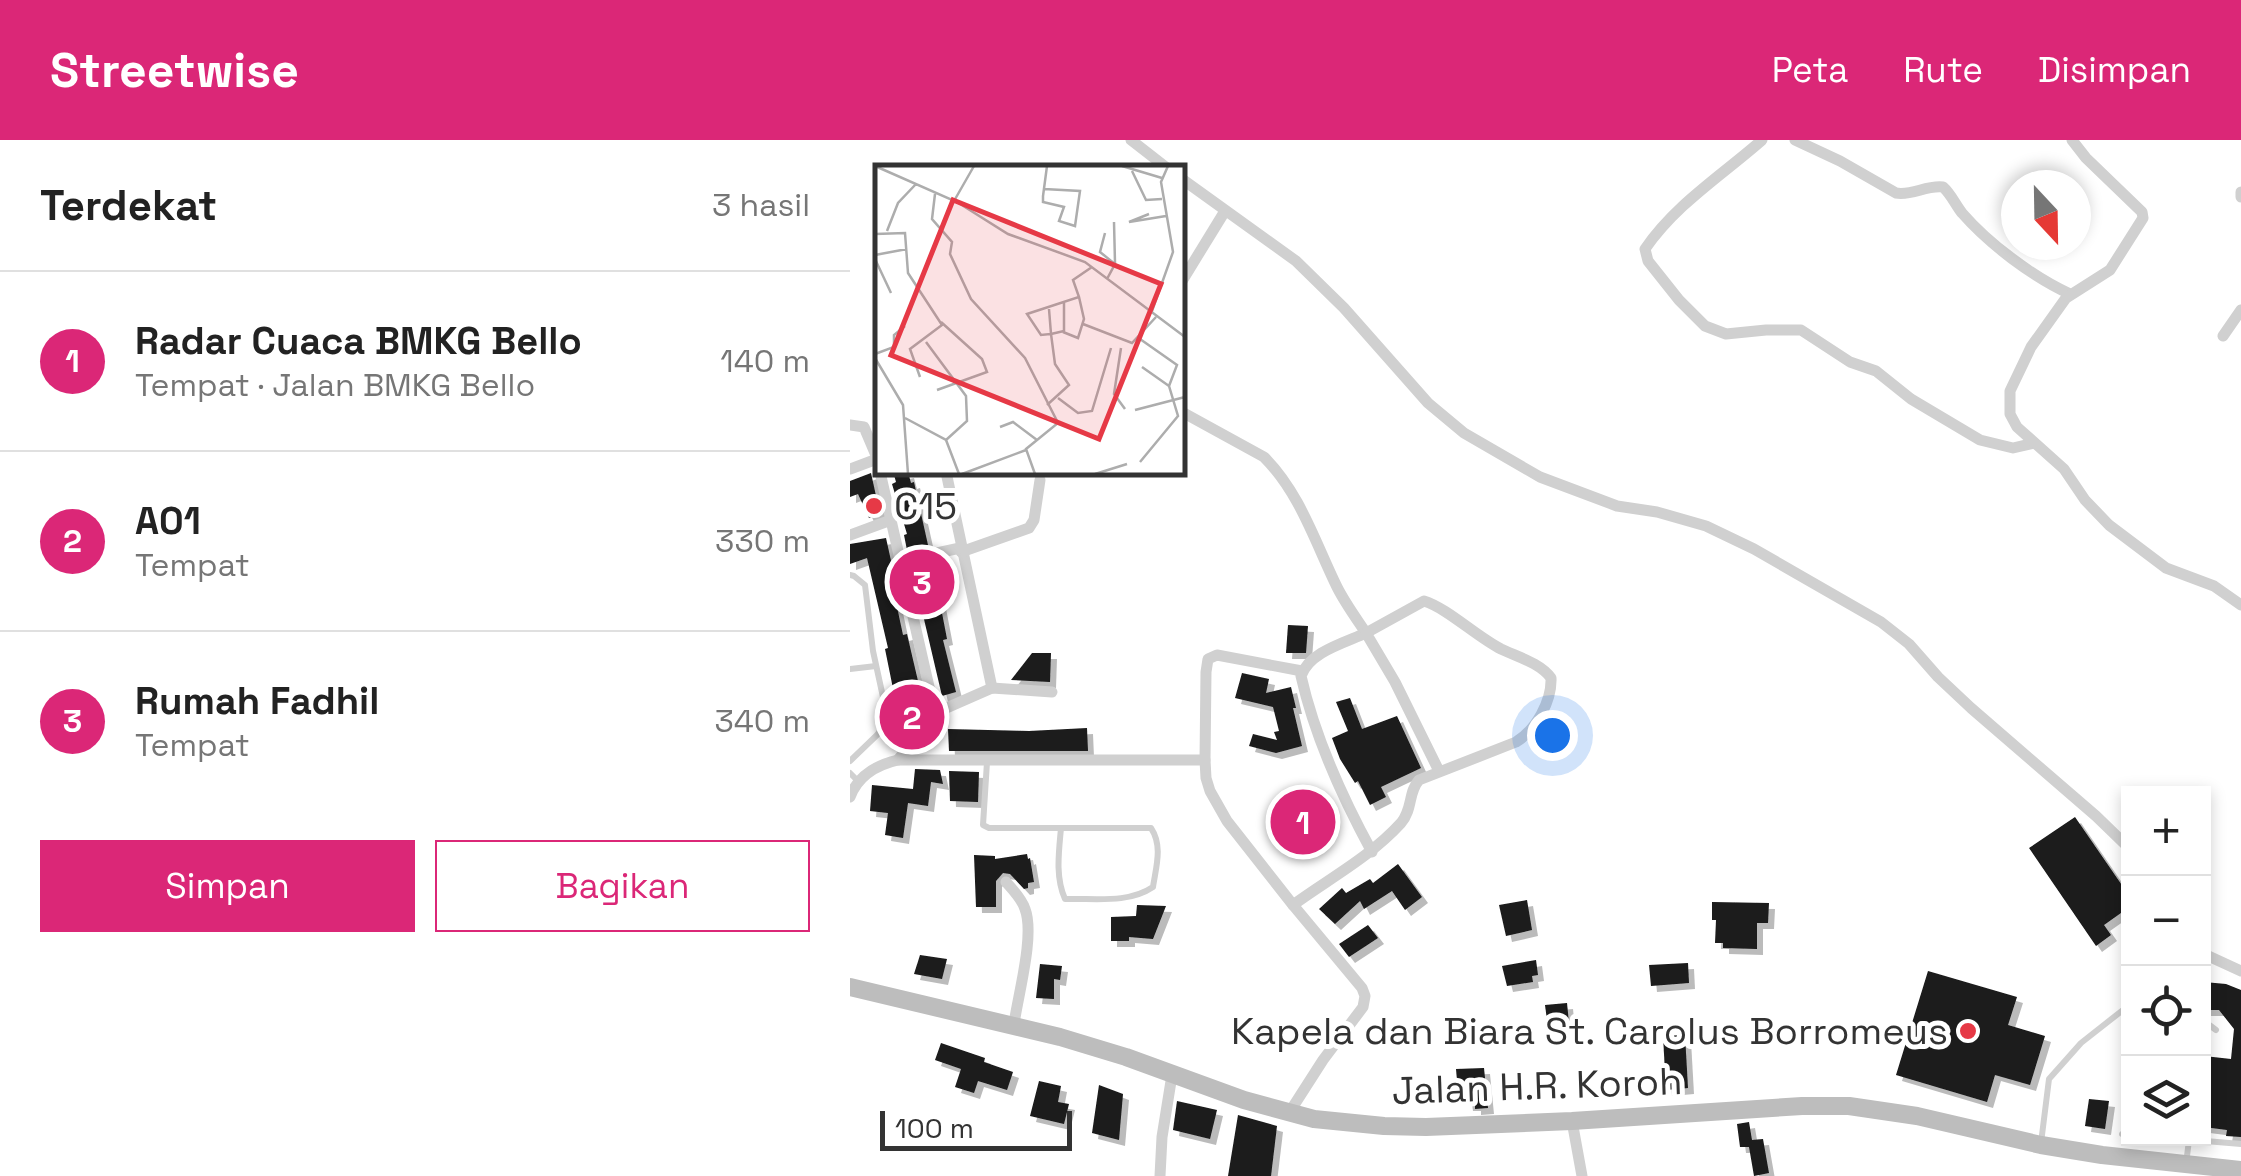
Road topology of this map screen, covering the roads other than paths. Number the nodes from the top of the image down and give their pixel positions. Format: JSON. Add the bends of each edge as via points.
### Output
{"nodes":[{"id":1,"x":1131,"y":140,"type":"edge"},
{"id":2,"x":1762,"y":140,"type":"edge"},
{"id":3,"x":1794,"y":140,"type":"edge"},
{"id":4,"x":2072,"y":140,"type":"edge"},
{"id":5,"x":1163,"y":165,"type":"edge"},
{"id":6,"x":1185,"y":181,"type":"edge"},
{"id":7,"x":1224,"y":211,"type":"junction"},
{"id":8,"x":1185,"y":277,"type":"edge"},
{"id":9,"x":2070,"y":294,"type":"junction"},
{"id":10,"x":2241,"y":310,"type":"edge"},
{"id":11,"x":2222,"y":336,"type":"dead end"},
{"id":12,"x":1185,"y":414,"type":"edge"},
{"id":13,"x":850,"y":425,"type":"edge"},
{"id":14,"x":2034,"y":443,"type":"junction"},
{"id":15,"x":875,"y":453,"type":"edge"},
{"id":16,"x":875,"y":461,"type":"edge"},
{"id":17,"x":850,"y":469,"type":"edge"},
{"id":18,"x":881,"y":475,"type":"edge"},
{"id":19,"x":947,"y":475,"type":"edge"},
{"id":20,"x":1040,"y":480,"type":"dead end"},
{"id":21,"x":891,"y":520,"type":"junction"},
{"id":22,"x":850,"y":534,"type":"edge"},
{"id":23,"x":961,"y":550,"type":"junction"},
{"id":24,"x":900,"y":561,"type":"junction"},
{"id":25,"x":850,"y":576,"type":"edge"},
{"id":26,"x":2241,"y":604,"type":"edge"},
{"id":27,"x":1366,"y":633,"type":"junction"},
{"id":28,"x":876,"y":666,"type":"junction"},
{"id":29,"x":850,"y":670,"type":"edge"},
{"id":30,"x":1302,"y":672,"type":"junction"},
{"id":31,"x":992,"y":688,"type":"junction"},
{"id":32,"x":1052,"y":692,"type":"dead end"},
{"id":33,"x":935,"y":713,"type":"junction"},
{"id":34,"x":898,"y":760,"type":"junction"},
{"id":35,"x":988,"y":760,"type":"junction"},
{"id":36,"x":1205,"y":760,"type":"junction"},
{"id":37,"x":850,"y":761,"type":"edge"},
{"id":38,"x":1440,"y":771,"type":"junction"},
{"id":39,"x":854,"y":777,"type":"edge"},
{"id":40,"x":850,"y":797,"type":"edge"},
{"id":41,"x":1061,"y":828,"type":"junction"},
{"id":42,"x":2121,"y":840,"type":"edge"},
{"id":43,"x":1372,"y":852,"type":"junction"},
{"id":44,"x":1006,"y":882,"type":"dead end"},
{"id":45,"x":1293,"y":905,"type":"junction"},
{"id":46,"x":2211,"y":957,"type":"edge"},
{"id":47,"x":2241,"y":971,"type":"edge"},
{"id":48,"x":850,"y":987,"type":"edge"},
{"id":49,"x":2121,"y":1012,"type":"edge"},
{"id":50,"x":1014,"y":1024,"type":"junction"},
{"id":51,"x":2211,"y":1027,"type":"edge"},
{"id":52,"x":2216,"y":1030,"type":"dead end"},
{"id":53,"x":1172,"y":1075,"type":"junction"},
{"id":54,"x":1289,"y":1113,"type":"junction"},
{"id":55,"x":1572,"y":1122,"type":"junction"},
{"id":56,"x":2211,"y":1142,"type":"edge"},
{"id":57,"x":2041,"y":1144,"type":"junction"},
{"id":58,"x":2241,"y":1144,"type":"edge"},
{"id":59,"x":2189,"y":1146,"type":"edge"},
{"id":60,"x":2186,"y":1166,"type":"junction"},
{"id":61,"x":2228,"y":1172,"type":"edge"},
{"id":62,"x":1160,"y":1176,"type":"edge"},
{"id":63,"x":1582,"y":1176,"type":"edge"}],
"edges":[{"from":1,"to":5,"type":"street"},
{"from":2,"to":14,"type":"street","via":[[1690,198],[1645,249],[1679,300],[1705,326],[1726,334],[1800,330],[1980,440],[2013,448]]},
{"from":3,"to":9,"type":"street","via":[[1896,193],[1943,187],[2015,261]]},
{"from":4,"to":9,"type":"street","via":[[2144,216],[2110,270]]},
{"from":6,"to":7,"type":"street"},
{"from":7,"to":8,"type":"street"},
{"from":7,"to":42,"type":"street","via":[[1320,282],[1408,383],[1464,433],[1540,477],[1617,506],[1706,526],[1882,622]]},
{"from":9,"to":14,"type":"street","via":[[2031,346],[2010,391],[2010,414]]},
{"from":10,"to":11,"type":"street"},
{"from":12,"to":27,"type":"street","via":[[1274,467]]},
{"from":13,"to":15,"type":"street","via":[[864,427]]},
{"from":14,"to":26,"type":"street","via":[[2064,468],[2094,511],[2159,564]]},
{"from":16,"to":17,"type":"street"},
{"from":18,"to":21,"type":"street"},
{"from":19,"to":23,"type":"street"},
{"from":20,"to":23,"type":"street","via":[[1030,528]]},
{"from":21,"to":22,"type":"street"},
{"from":21,"to":24,"type":"street"},
{"from":23,"to":24,"type":"street"},
{"from":23,"to":31,"type":"street"},
{"from":24,"to":33,"type":"street"},
{"from":25,"to":28,"type":"lane","via":[[865,584]]},
{"from":27,"to":30,"type":"street","via":[[1311,659]]},
{"from":27,"to":38,"type":"street"},
{"from":27,"to":38,"type":"street","via":[[1427,601],[1551,678],[1542,710],[1524,737]]},
{"from":28,"to":29,"type":"lane"},
{"from":28,"to":37,"type":"lane","via":[[888,720]]},
{"from":30,"to":36,"type":"street","via":[[1208,658]]},
{"from":30,"to":43,"type":"street","via":[[1317,733]]},
{"from":31,"to":32,"type":"street"},
{"from":31,"to":33,"type":"street"},
{"from":33,"to":34,"type":"street"},
{"from":34,"to":35,"type":"street"},
{"from":34,"to":39,"type":"street"},
{"from":35,"to":36,"type":"street"},
{"from":35,"to":41,"type":"lane","via":[[983,825]]},
{"from":36,"to":45,"type":"street","via":[[1214,802]]},
{"from":38,"to":43,"type":"street","via":[[1415,784],[1400,824]]},
{"from":39,"to":40,"type":"street"},
{"from":41,"to":41,"type":"lane","via":[[1151,828],[1158,850],[1153,887],[1127,898],[1065,899]]},
{"from":43,"to":45,"type":"street"},
{"from":44,"to":50,"type":"street","via":[[1022,903],[1028,929]]},
{"from":45,"to":54,"type":"street","via":[[1365,1000]]},
{"from":46,"to":47,"type":"street"},
{"from":48,"to":50,"type":"main road","name":"Jalan H.R. Koroh"},
{"from":49,"to":57,"type":"lane","via":[[2049,1080]]},
{"from":50,"to":53,"type":"main road","name":"Jalan H.R. Koroh"},
{"from":51,"to":52,"type":"lane"},
{"from":53,"to":54,"type":"main road","name":"Jalan H.R. Koroh"},
{"from":53,"to":62,"type":"street"},
{"from":54,"to":55,"type":"main road","name":"Jalan H.R. Koroh","via":[[1384,1126]]},
{"from":55,"to":57,"type":"main road","name":"Jalan H.R. Koroh","via":[[1848,1106]]},
{"from":55,"to":63,"type":"street"},
{"from":56,"to":58,"type":"lane"},
{"from":57,"to":60,"type":"main road","name":"Jalan H.R. Koroh"},
{"from":59,"to":60,"type":"lane"},
{"from":60,"to":61,"type":"main road","name":"Jalan H.R. Koroh"}]}
